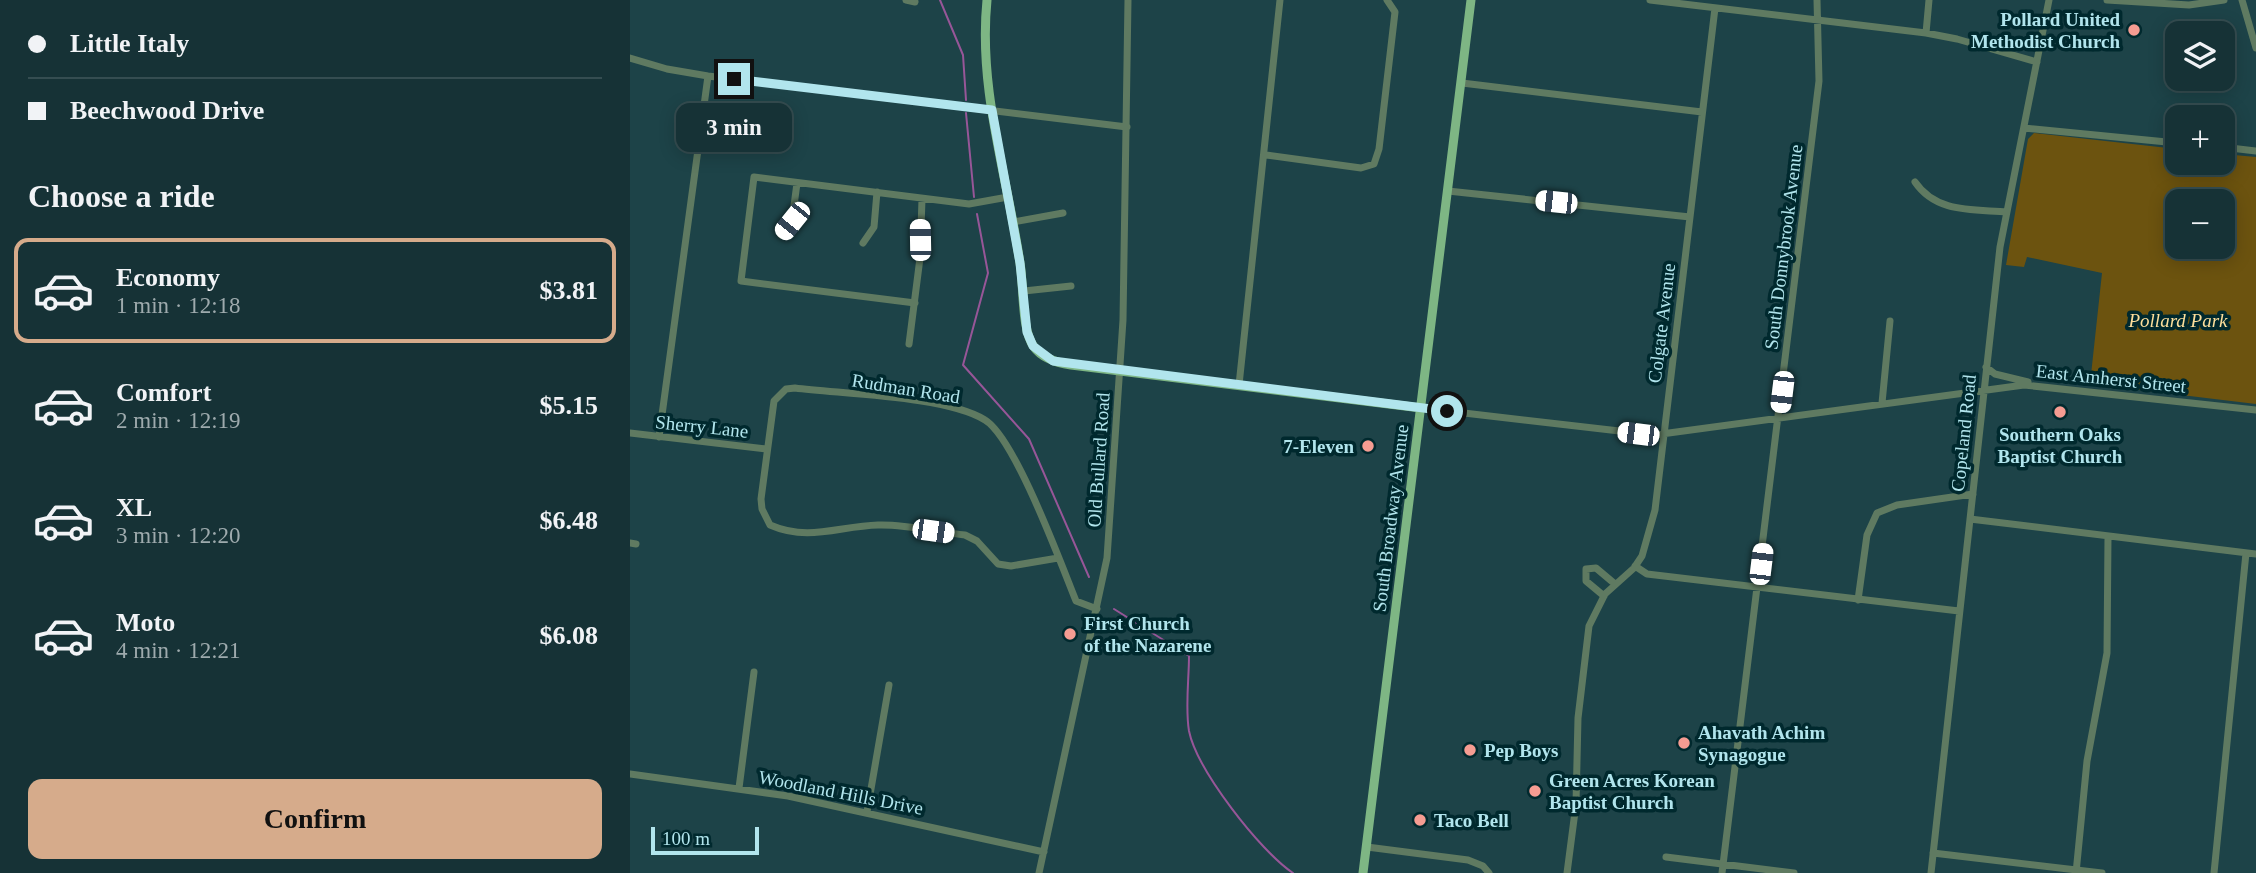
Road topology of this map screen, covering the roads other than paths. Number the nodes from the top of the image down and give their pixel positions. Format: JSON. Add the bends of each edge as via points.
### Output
{"nodes":[{"id":1,"x":905,"y":0,"type":"edge"},
{"id":2,"x":987,"y":0,"type":"edge"},
{"id":3,"x":1128,"y":0,"type":"edge"},
{"id":4,"x":1280,"y":0,"type":"edge"},
{"id":5,"x":1387,"y":0,"type":"edge"},
{"id":6,"x":1471,"y":0,"type":"edge"},
{"id":7,"x":1650,"y":0,"type":"edge"},
{"id":8,"x":1817,"y":0,"type":"edge"},
{"id":9,"x":1929,"y":0,"type":"edge"},
{"id":10,"x":2049,"y":0,"type":"edge"},
{"id":11,"x":2107,"y":0,"type":"edge"},
{"id":12,"x":2224,"y":0,"type":"edge"},
{"id":13,"x":2242,"y":0,"type":"edge"},
{"id":14,"x":915,"y":2,"type":"dead end"},
{"id":15,"x":1715,"y":8,"type":"junction"},
{"id":16,"x":1819,"y":21,"type":"junction"},
{"id":17,"x":1926,"y":33,"type":"junction"},
{"id":18,"x":2256,"y":48,"type":"edge"},
{"id":19,"x":630,"y":58,"type":"edge"},
{"id":20,"x":2037,"y":62,"type":"junction"},
{"id":21,"x":708,"y":76,"type":"junction"},
{"id":22,"x":1462,"y":83,"type":"junction"},
{"id":23,"x":992,"y":110,"type":"junction"},
{"id":24,"x":1702,"y":112,"type":"junction"},
{"id":25,"x":1127,"y":127,"type":"junction"},
{"id":26,"x":2024,"y":128,"type":"junction"},
{"id":27,"x":2165,"y":142,"type":"edge"},
{"id":28,"x":2235,"y":148,"type":"edge"},
{"id":29,"x":2256,"y":150,"type":"edge"},
{"id":30,"x":1266,"y":155,"type":"junction"},
{"id":31,"x":1915,"y":182,"type":"dead end"},
{"id":32,"x":797,"y":183,"type":"junction"},
{"id":33,"x":1448,"y":191,"type":"junction"},
{"id":34,"x":877,"y":192,"type":"junction"},
{"id":35,"x":1008,"y":197,"type":"junction"},
{"id":36,"x":922,"y":199,"type":"junction"},
{"id":37,"x":2007,"y":212,"type":"junction"},
{"id":38,"x":1063,"y":213,"type":"dead end"},
{"id":39,"x":1690,"y":217,"type":"junction"},
{"id":40,"x":1013,"y":222,"type":"junction"},
{"id":41,"x":781,"y":235,"type":"dead end"},
{"id":42,"x":863,"y":243,"type":"dead end"},
{"id":43,"x":1071,"y":286,"type":"dead end"},
{"id":44,"x":1024,"y":291,"type":"junction"},
{"id":45,"x":915,"y":303,"type":"junction"},
{"id":46,"x":1890,"y":321,"type":"dead end"},
{"id":47,"x":909,"y":344,"type":"dead end"},
{"id":48,"x":1986,"y":368,"type":"junction"},
{"id":49,"x":1120,"y":371,"type":"junction"},
{"id":50,"x":1239,"y":385,"type":"junction"},
{"id":51,"x":2035,"y":385,"type":"junction"},
{"id":52,"x":1983,"y":390,"type":"junction"},
{"id":53,"x":1882,"y":403,"type":"junction"},
{"id":54,"x":1421,"y":408,"type":"junction"},
{"id":55,"x":2256,"y":410,"type":"edge"},
{"id":56,"x":1779,"y":418,"type":"junction"},
{"id":57,"x":630,"y":433,"type":"edge"},
{"id":58,"x":1663,"y":434,"type":"junction"},
{"id":59,"x":659,"y":437,"type":"junction"},
{"id":60,"x":767,"y":449,"type":"junction"},
{"id":61,"x":1973,"y":494,"type":"junction"},
{"id":62,"x":1970,"y":519,"type":"junction"},
{"id":63,"x":2108,"y":537,"type":"junction"},
{"id":64,"x":2246,"y":553,"type":"junction"},
{"id":65,"x":2256,"y":554,"type":"edge"},
{"id":66,"x":1058,"y":558,"type":"junction"},
{"id":67,"x":1635,"y":566,"type":"junction"},
{"id":68,"x":1615,"y":584,"type":"junction"},
{"id":69,"x":1758,"y":588,"type":"junction"},
{"id":70,"x":1604,"y":596,"type":"junction"},
{"id":71,"x":1857,"y":600,"type":"junction"},
{"id":72,"x":1097,"y":609,"type":"junction"},
{"id":73,"x":1959,"y":611,"type":"junction"},
{"id":74,"x":754,"y":672,"type":"dead end"},
{"id":75,"x":888,"y":685,"type":"dead end"},
{"id":76,"x":630,"y":774,"type":"edge"},
{"id":77,"x":739,"y":788,"type":"junction"},
{"id":78,"x":867,"y":812,"type":"junction"},
{"id":79,"x":1367,"y":847,"type":"junction"},
{"id":80,"x":1044,"y":852,"type":"junction"},
{"id":81,"x":1933,"y":853,"type":"junction"},
{"id":82,"x":1666,"y":857,"type":"dead end"},
{"id":83,"x":1723,"y":869,"type":"edge"},
{"id":84,"x":2076,"y":871,"type":"edge"},
{"id":85,"x":1039,"y":873,"type":"edge"},
{"id":86,"x":1363,"y":873,"type":"edge"},
{"id":87,"x":1489,"y":873,"type":"edge"},
{"id":88,"x":1567,"y":873,"type":"edge"},
{"id":89,"x":1794,"y":873,"type":"edge"},
{"id":90,"x":1931,"y":873,"type":"edge"},
{"id":91,"x":2102,"y":873,"type":"edge"},
{"id":92,"x":2214,"y":873,"type":"edge"}],
"edges":[{"from":1,"to":14,"type":"street"},
{"from":2,"to":23,"type":"main road","via":[[984,59]]},
{"from":3,"to":25,"type":"street","name":"Old Bullard Road"},
{"from":4,"to":30,"type":"street"},
{"from":5,"to":30,"type":"street","via":[[1395,12],[1374,164],[1361,168]]},
{"from":6,"to":22,"type":"main road","name":"South Broadway Avenue"},
{"from":7,"to":15,"type":"street"},
{"from":8,"to":16,"type":"street","name":"South Donnybrook Avenue"},
{"from":9,"to":17,"type":"street"},
{"from":10,"to":20,"type":"street","name":"Copeland Road"},
{"from":11,"to":12,"type":"street","via":[[2166,5]]},
{"from":13,"to":18,"type":"street"},
{"from":15,"to":16,"type":"street"},
{"from":15,"to":24,"type":"street","name":"Colgate Avenue"},
{"from":16,"to":17,"type":"street"},
{"from":16,"to":56,"type":"street","name":"South Donnybrook Avenue","via":[[1819,81]]},
{"from":17,"to":20,"type":"street"},
{"from":19,"to":21,"type":"street"},
{"from":20,"to":26,"type":"street","name":"Copeland Road"},
{"from":21,"to":23,"type":"street"},
{"from":21,"to":59,"type":"street"},
{"from":22,"to":24,"type":"street"},
{"from":22,"to":33,"type":"main road","name":"South Broadway Avenue"},
{"from":23,"to":25,"type":"street"},
{"from":23,"to":35,"type":"main road"},
{"from":24,"to":39,"type":"street","name":"Colgate Avenue"},
{"from":25,"to":49,"type":"street","name":"Old Bullard Road"},
{"from":26,"to":27,"type":"street"},
{"from":26,"to":37,"type":"street","name":"Copeland Road"},
{"from":28,"to":29,"type":"street"},
{"from":30,"to":50,"type":"street"},
{"from":31,"to":37,"type":"street","via":[[1924,195],[1940,204]]},
{"from":32,"to":34,"type":"street"},
{"from":32,"to":41,"type":"street","via":[[792,221]]},
{"from":32,"to":45,"type":"street","via":[[754,177],[741,281]]},
{"from":33,"to":39,"type":"street"},
{"from":33,"to":54,"type":"main road","name":"South Broadway Avenue"},
{"from":34,"to":36,"type":"street"},
{"from":34,"to":42,"type":"street","via":[[874,228]]},
{"from":35,"to":36,"type":"street","via":[[978,204]]},
{"from":35,"to":40,"type":"main road"},
{"from":36,"to":45,"type":"street"},
{"from":37,"to":48,"type":"street","name":"Copeland Road"},
{"from":38,"to":40,"type":"street"},
{"from":39,"to":58,"type":"street","name":"Colgate Avenue"},
{"from":40,"to":44,"type":"main road"},
{"from":43,"to":44,"type":"street"},
{"from":44,"to":49,"type":"main road","via":[[1027,332],[1033,346],[1063,363]]},
{"from":45,"to":47,"type":"street"},
{"from":46,"to":53,"type":"street"},
{"from":48,"to":51,"type":"street"},
{"from":48,"to":52,"type":"street","name":"Copeland Road"},
{"from":49,"to":50,"type":"main road"},
{"from":49,"to":72,"type":"street","name":"Old Bullard Road","via":[[1107,558]]},
{"from":50,"to":54,"type":"main road"},
{"from":51,"to":52,"type":"street","name":"East Amherst Street"},
{"from":51,"to":55,"type":"street","name":"East Amherst Street"},
{"from":52,"to":53,"type":"street","name":"East Amherst Street"},
{"from":52,"to":61,"type":"street","name":"Copeland Road"},
{"from":53,"to":56,"type":"street","name":"East Amherst Street"},
{"from":54,"to":58,"type":"street","name":"East Amherst Street"},
{"from":54,"to":79,"type":"main road","name":"South Broadway Avenue"},
{"from":56,"to":58,"type":"street","name":"East Amherst Street"},
{"from":56,"to":69,"type":"street","name":"South Donnybrook Avenue"},
{"from":57,"to":59,"type":"street","name":"Sherry Lane"},
{"from":58,"to":67,"type":"street","name":"Colgate Avenue","via":[[1651,531]]},
{"from":59,"to":60,"type":"street","name":"Sherry Lane"},
{"from":60,"to":66,"type":"street","name":"Sherry Lane","via":[[762,509],[770,525],[779,529],[832,533],[881,524],[965,535],[998,564]]},
{"from":60,"to":66,"type":"street","name":"Rudman Road","via":[[774,401],[786,389],[900,399],[984,419],[1006,444]]},
{"from":61,"to":62,"type":"street","name":"Copeland Road"},
{"from":61,"to":71,"type":"street","via":[[1897,505],[1877,513],[1867,535]]},
{"from":62,"to":63,"type":"street"},
{"from":62,"to":73,"type":"street","name":"Copeland Road"},
{"from":63,"to":64,"type":"street"},
{"from":63,"to":84,"type":"street","via":[[2107,653],[2087,761]]},
{"from":64,"to":65,"type":"street"},
{"from":64,"to":92,"type":"street"},
{"from":66,"to":72,"type":"street","name":"Rudman Road","via":[[1076,601]]},
{"from":67,"to":68,"type":"street","name":"Colgate Avenue"},
{"from":67,"to":69,"type":"street","via":[[1647,574]]},
{"from":68,"to":70,"type":"street","name":"Colgate Avenue"},
{"from":68,"to":70,"type":"street","via":[[1596,568],[1586,569],[1586,582]]},
{"from":69,"to":71,"type":"street"},
{"from":69,"to":83,"type":"street","name":"South Donnybrook Avenue"},
{"from":70,"to":88,"type":"street","name":"Colgate Avenue","via":[[1587,637]]},
{"from":71,"to":73,"type":"street"},
{"from":72,"to":80,"type":"street","name":"Old Bullard Road"},
{"from":73,"to":81,"type":"street","name":"Copeland Road"},
{"from":74,"to":77,"type":"street"},
{"from":75,"to":78,"type":"street"},
{"from":76,"to":77,"type":"street","name":"Woodland Hills Drive"},
{"from":77,"to":78,"type":"street","name":"Woodland Hills Drive"},
{"from":78,"to":80,"type":"street","name":"Woodland Hills Drive"},
{"from":79,"to":86,"type":"main road","name":"South Broadway Avenue"},
{"from":79,"to":87,"type":"street","via":[[1468,860]]},
{"from":80,"to":85,"type":"street","name":"Old Bullard Road"},
{"from":81,"to":84,"type":"street"},
{"from":81,"to":90,"type":"street","name":"Copeland Road"},
{"from":82,"to":83,"type":"street"},
{"from":83,"to":89,"type":"street"},
{"from":84,"to":91,"type":"street"}]}
